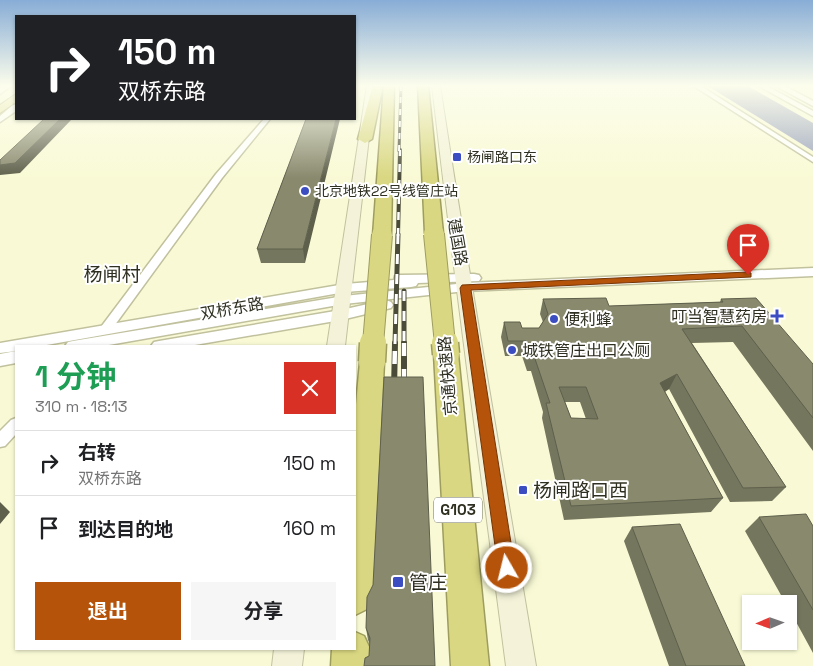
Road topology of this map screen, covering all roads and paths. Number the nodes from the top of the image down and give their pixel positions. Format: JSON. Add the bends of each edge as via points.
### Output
{"nodes":[{"id":1,"x":368,"y":116,"type":"edge"},
{"id":2,"x":371,"y":116,"type":"edge"},
{"id":3,"x":388,"y":116,"type":"edge"},
{"id":4,"x":425,"y":116,"type":"edge"},
{"id":5,"x":440,"y":116,"type":"edge"},
{"id":6,"x":744,"y":116,"type":"edge"},
{"id":7,"x":266,"y":120,"type":"edge"},
{"id":8,"x":365,"y":139,"type":"junction"},
{"id":9,"x":813,"y":160,"type":"edge"},
{"id":10,"x":813,"y":264,"type":"edge"},
{"id":11,"x":813,"y":272,"type":"edge"},
{"id":12,"x":465,"y":283,"type":"junction"},
{"id":13,"x":344,"y":295,"type":"junction"},
{"id":14,"x":105,"y":330,"type":"junction"},
{"id":15,"x":15,"y":345,"type":"edge"},
{"id":16,"x":18,"y":345,"type":"edge"},
{"id":17,"x":84,"y":345,"type":"edge"},
{"id":18,"x":163,"y":345,"type":"edge"},
{"id":19,"x":336,"y":345,"type":"edge"},
{"id":20,"x":0,"y":348,"type":"edge"},
{"id":21,"x":15,"y":357,"type":"edge"},
{"id":22,"x":0,"y":360,"type":"edge"},
{"id":23,"x":15,"y":425,"type":"edge"},
{"id":24,"x":0,"y":441,"type":"edge"},
{"id":25,"x":356,"y":584,"type":"edge"},
{"id":26,"x":290,"y":650,"type":"edge"},
{"id":27,"x":351,"y":650,"type":"edge"},
{"id":28,"x":287,"y":666,"type":"edge"},
{"id":29,"x":350,"y":666,"type":"edge"},
{"id":30,"x":470,"y":666,"type":"edge"},
{"id":31,"x":520,"y":666,"type":"edge"}],
"edges":[{"from":1,"to":8,"type":"main road"},
{"from":2,"to":8,"type":"highway"},
{"from":3,"to":25,"type":"highway","bridge":true},
{"from":4,"to":30,"type":"highway","name":"京通快速路","number":"G103","bridge":true},
{"from":5,"to":12,"type":"main road","name":"建国路"},
{"from":6,"to":9,"type":"street"},
{"from":7,"to":14,"type":"street","via":[[219,176]]},
{"from":8,"to":13,"type":"main road"},
{"from":10,"to":12,"type":"street","name":"双桥东路"},
{"from":11,"to":12,"type":"street","name":"双桥东路"},
{"from":12,"to":13,"type":"street","name":"双桥东路"},
{"from":12,"to":13,"type":"street","name":"双桥东路"},
{"from":12,"to":31,"type":"main road","name":"建国路"},
{"from":13,"to":14,"type":"street","name":"双桥东路"},
{"from":13,"to":17,"type":"street","name":"双桥东路"},
{"from":13,"to":18,"type":"street","name":"双桥东路"},
{"from":13,"to":19,"type":"main road"},
{"from":14,"to":16,"type":"street","name":"双桥东路"},
{"from":15,"to":20,"type":"street","name":"双桥东路"},
{"from":21,"to":22,"type":"street"},
{"from":23,"to":24,"type":"street"},
{"from":26,"to":28,"type":"main road"},
{"from":27,"to":29,"type":"highway"}]}
